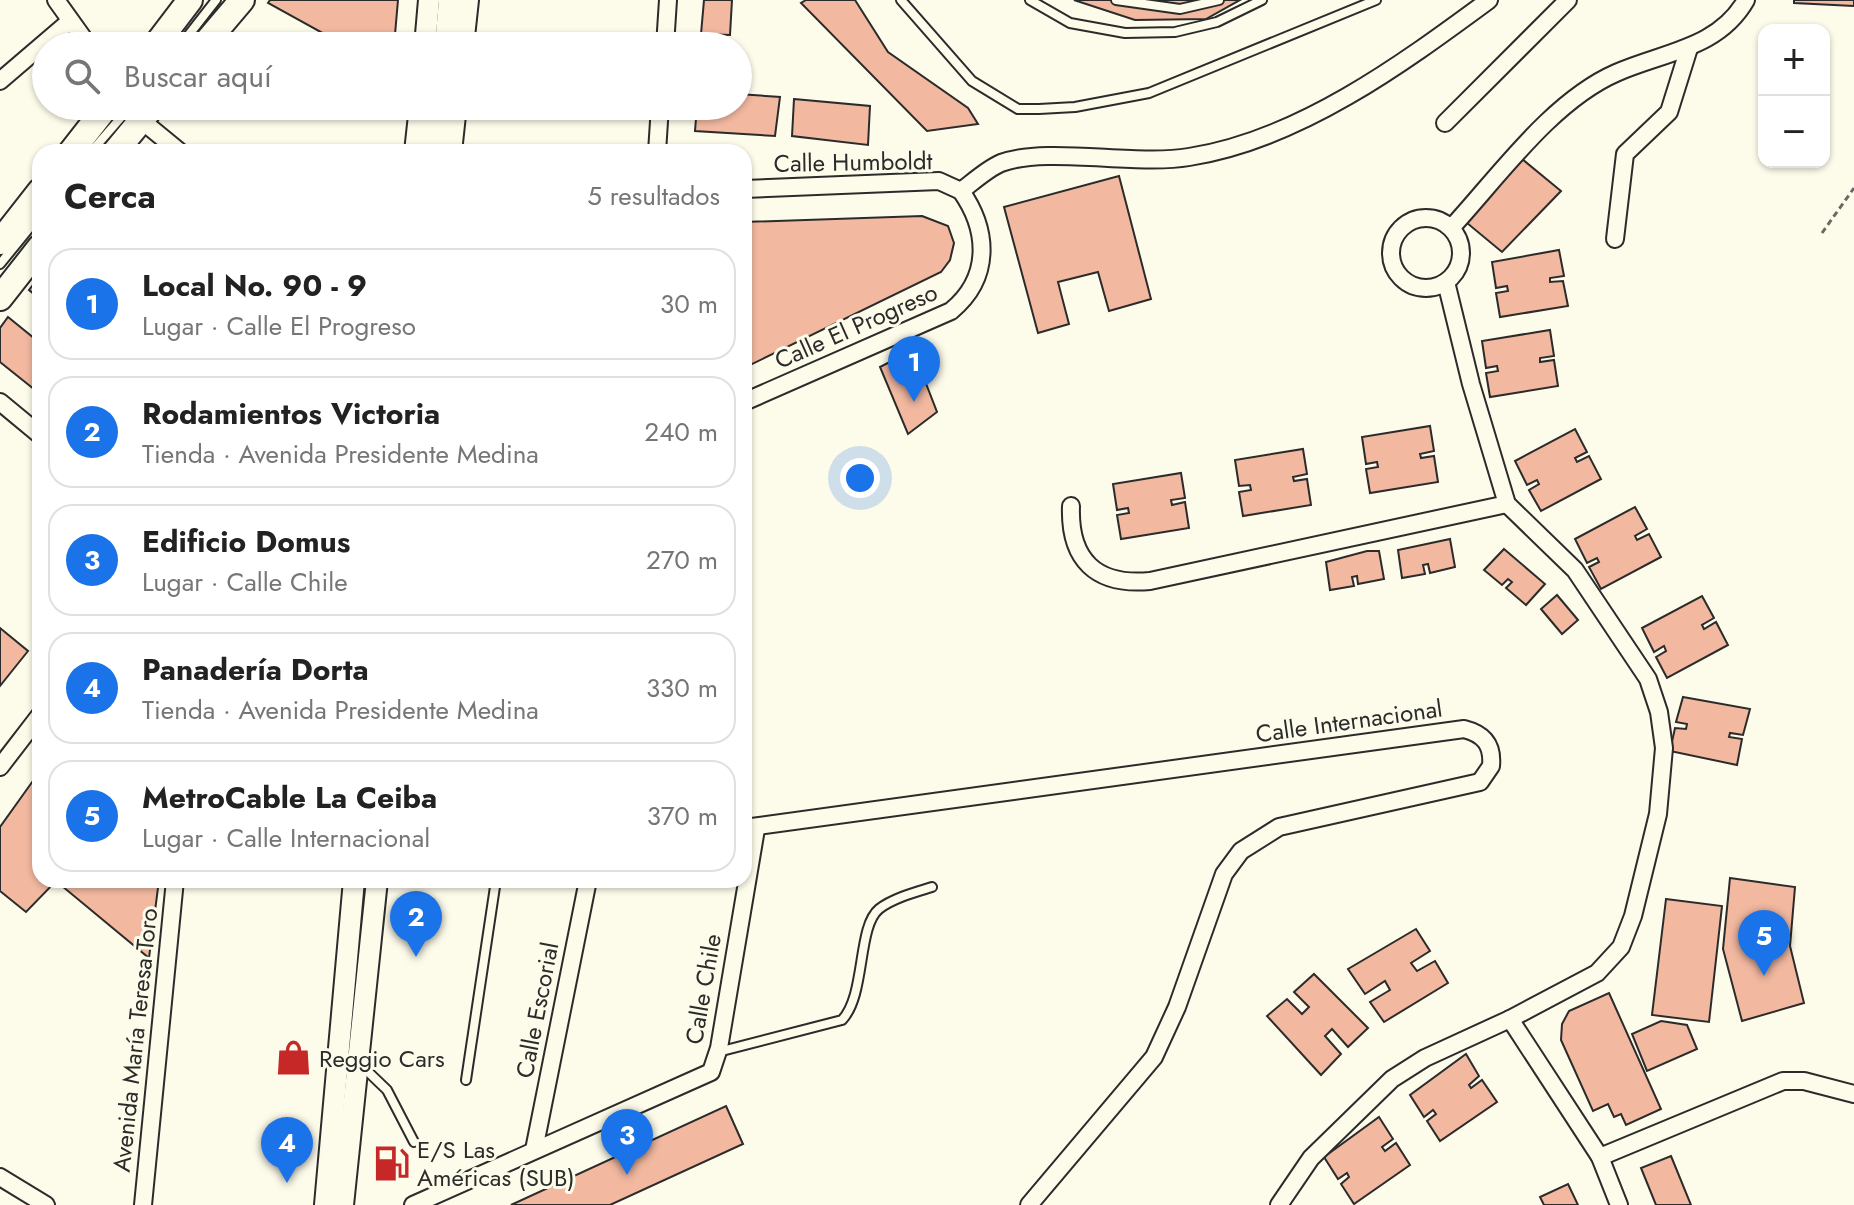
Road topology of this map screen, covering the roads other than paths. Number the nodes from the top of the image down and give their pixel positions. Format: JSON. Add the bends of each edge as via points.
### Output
{"nodes":[{"id":1,"x":56,"y":0,"type":"edge"},
{"id":2,"x":190,"y":0,"type":"edge"},
{"id":3,"x":216,"y":0,"type":"edge"},
{"id":4,"x":242,"y":0,"type":"edge"},
{"id":5,"x":429,"y":0,"type":"edge"},
{"id":6,"x":449,"y":0,"type":"edge"},
{"id":7,"x":468,"y":0,"type":"edge"},
{"id":8,"x":668,"y":0,"type":"edge"},
{"id":9,"x":901,"y":0,"type":"edge"},
{"id":10,"x":1030,"y":0,"type":"edge"},
{"id":11,"x":1116,"y":0,"type":"edge"},
{"id":12,"x":1219,"y":0,"type":"edge"},
{"id":13,"x":1262,"y":0,"type":"edge"},
{"id":14,"x":1376,"y":0,"type":"edge"},
{"id":15,"x":1489,"y":0,"type":"edge"},
{"id":16,"x":1568,"y":0,"type":"edge"},
{"id":17,"x":1746,"y":0,"type":"edge"},
{"id":18,"x":70,"y":21,"type":"junction"},
{"id":19,"x":57,"y":32,"type":"edge"},
{"id":20,"x":78,"y":32,"type":"edge"},
{"id":21,"x":166,"y":32,"type":"edge"},
{"id":22,"x":191,"y":32,"type":"edge"},
{"id":23,"x":215,"y":32,"type":"edge"},
{"id":24,"x":426,"y":32,"type":"edge"},
{"id":25,"x":446,"y":32,"type":"edge"},
{"id":26,"x":465,"y":32,"type":"edge"},
{"id":27,"x":666,"y":32,"type":"edge"},
{"id":28,"x":1689,"y":48,"type":"junction"},
{"id":29,"x":32,"y":54,"type":"edge"},
{"id":30,"x":0,"y":81,"type":"edge"},
{"id":31,"x":96,"y":120,"type":"edge"},
{"id":32,"x":131,"y":120,"type":"edge"},
{"id":33,"x":136,"y":120,"type":"edge"},
{"id":34,"x":150,"y":120,"type":"edge"},
{"id":35,"x":418,"y":120,"type":"edge"},
{"id":36,"x":436,"y":120,"type":"edge"},
{"id":37,"x":454,"y":120,"type":"edge"},
{"id":38,"x":659,"y":120,"type":"edge"},
{"id":39,"x":1445,"y":123,"type":"dead end"},
{"id":40,"x":77,"y":144,"type":"edge"},
{"id":41,"x":101,"y":144,"type":"edge"},
{"id":42,"x":120,"y":144,"type":"edge"},
{"id":43,"x":173,"y":144,"type":"edge"},
{"id":44,"x":416,"y":144,"type":"edge"},
{"id":45,"x":433,"y":144,"type":"edge"},
{"id":46,"x":452,"y":144,"type":"edge"},
{"id":47,"x":658,"y":144,"type":"edge"},
{"id":48,"x":752,"y":189,"type":"edge"},
{"id":49,"x":961,"y":191,"type":"junction"},
{"id":50,"x":32,"y":201,"type":"edge"},
{"id":51,"x":32,"y":225,"type":"edge"},
{"id":52,"x":1452,"y":227,"type":"junction"},
{"id":53,"x":1615,"y":239,"type":"dead end"},
{"id":54,"x":0,"y":242,"type":"edge"},
{"id":55,"x":32,"y":257,"type":"edge"},
{"id":56,"x":0,"y":264,"type":"edge"},
{"id":57,"x":1446,"y":282,"type":"junction"},
{"id":58,"x":0,"y":298,"type":"edge"},
{"id":59,"x":752,"y":398,"type":"edge"},
{"id":60,"x":0,"y":402,"type":"edge"},
{"id":61,"x":32,"y":428,"type":"edge"},
{"id":62,"x":1507,"y":504,"type":"junction"},
{"id":63,"x":1071,"y":506,"type":"dead end"},
{"id":64,"x":32,"y":725,"type":"edge"},
{"id":65,"x":0,"y":767,"type":"edge"},
{"id":66,"x":752,"y":829,"type":"edge"},
{"id":67,"x":932,"y":887,"type":"dead end"},
{"id":68,"x":174,"y":888,"type":"edge"},
{"id":69,"x":353,"y":888,"type":"edge"},
{"id":70,"x":376,"y":888,"type":"edge"},
{"id":71,"x":495,"y":888,"type":"edge"},
{"id":72,"x":586,"y":888,"type":"edge"},
{"id":73,"x":741,"y":888,"type":"edge"},
{"id":74,"x":1510,"y":1019,"type":"junction"},
{"id":75,"x":717,"y":1052,"type":"junction"},
{"id":76,"x":358,"y":1063,"type":"junction"},
{"id":77,"x":466,"y":1080,"type":"dead end"},
{"id":78,"x":1854,"y":1094,"type":"edge"},
{"id":79,"x":414,"y":1142,"type":"dead end"},
{"id":80,"x":534,"y":1150,"type":"junction"},
{"id":81,"x":1600,"y":1157,"type":"junction"},
{"id":82,"x":0,"y":1177,"type":"edge"},
{"id":83,"x":46,"y":1205,"type":"edge"},
{"id":84,"x":143,"y":1205,"type":"edge"},
{"id":85,"x":325,"y":1205,"type":"edge"},
{"id":86,"x":343,"y":1205,"type":"edge"},
{"id":87,"x":413,"y":1205,"type":"edge"},
{"id":88,"x":1029,"y":1205,"type":"edge"},
{"id":89,"x":1279,"y":1205,"type":"edge"},
{"id":90,"x":1619,"y":1205,"type":"edge"}],
"edges":[{"from":1,"to":18,"type":"street"},
{"from":2,"to":21,"type":"main road"},
{"from":3,"to":22,"type":"lane"},
{"from":4,"to":23,"type":"main road"},
{"from":5,"to":24,"type":"street"},
{"from":6,"to":25,"type":"street"},
{"from":7,"to":26,"type":"street"},
{"from":8,"to":27,"type":"street"},
{"from":9,"to":14,"type":"lane","via":[[972,81],[1018,109],[1149,93]]},
{"from":10,"to":13,"type":"lane","via":[[1070,23],[1125,33],[1175,32],[1217,22]]},
{"from":11,"to":12,"type":"lane","via":[[1180,9]]},
{"from":15,"to":49,"type":"street","via":[[1341,100],[1225,149],[1146,160],[1023,158],[999,164]]},
{"from":16,"to":39,"type":"street"},
{"from":17,"to":28,"type":"street","via":[[1726,27]]},
{"from":18,"to":19,"type":"street"},
{"from":18,"to":20,"type":"street"},
{"from":28,"to":52,"type":"street","via":[[1588,87],[1560,110]]},
{"from":28,"to":53,"type":"street","via":[[1669,112],[1625,154]]},
{"from":29,"to":30,"type":"street"},
{"from":31,"to":40,"type":"main road"},
{"from":32,"to":41,"type":"lane"},
{"from":33,"to":42,"type":"main road"},
{"from":34,"to":43,"type":"street"},
{"from":35,"to":44,"type":"street"},
{"from":36,"to":45,"type":"street"},
{"from":37,"to":46,"type":"street"},
{"from":38,"to":47,"type":"street"},
{"from":48,"to":49,"type":"street","name":"Calle Humboldt","via":[[939,181]]},
{"from":49,"to":59,"type":"street","name":"Calle El Progreso","via":[[975,211],[983,238],[980,271],[969,296],[951,311]]},
{"from":50,"to":54,"type":"main road"},
{"from":51,"to":56,"type":"lane"},
{"from":52,"to":57,"type":"street","via":[[1460,254]]},
{"from":52,"to":57,"type":"street","via":[[1438,219],[1414,221],[1391,246],[1394,270],[1412,286],[1423,289]]},
{"from":55,"to":58,"type":"main road"},
{"from":57,"to":62,"type":"street"},
{"from":60,"to":61,"type":"street"},
{"from":62,"to":63,"type":"street","via":[[1126,583],[1086,563],[1070,529]]},
{"from":62,"to":74,"type":"street","via":[[1575,570],[1648,679],[1664,748],[1658,814],[1621,947],[1597,973]]},
{"from":64,"to":65,"type":"street"},
{"from":66,"to":88,"type":"street","name":"Calle Internacional","via":[[1464,729],[1489,744],[1491,766],[1480,782],[1279,827],[1241,851],[1224,874],[1154,1057]]},
{"from":67,"to":75,"type":"lane","via":[[878,910],[853,1009],[842,1020]]},
{"from":68,"to":84,"type":"street","name":"Avenida María Teresa Toro"},
{"from":69,"to":85,"type":"street"},
{"from":70,"to":76,"type":"street"},
{"from":71,"to":77,"type":"lane"},
{"from":72,"to":80,"type":"street","name":"Calle Escorial"},
{"from":73,"to":75,"type":"street","name":"Calle Chile"},
{"from":74,"to":81,"type":"street"},
{"from":74,"to":89,"type":"street","via":[[1392,1079],[1311,1158]]},
{"from":75,"to":80,"type":"street","name":"Calle Chile","via":[[711,1072]]},
{"from":76,"to":79,"type":"lane","via":[[387,1090]]},
{"from":76,"to":86,"type":"street"},
{"from":78,"to":81,"type":"street","via":[[1783,1081]]},
{"from":80,"to":87,"type":"street","name":"Calle Chile"},
{"from":81,"to":90,"type":"street"},
{"from":82,"to":83,"type":"street"}]}
